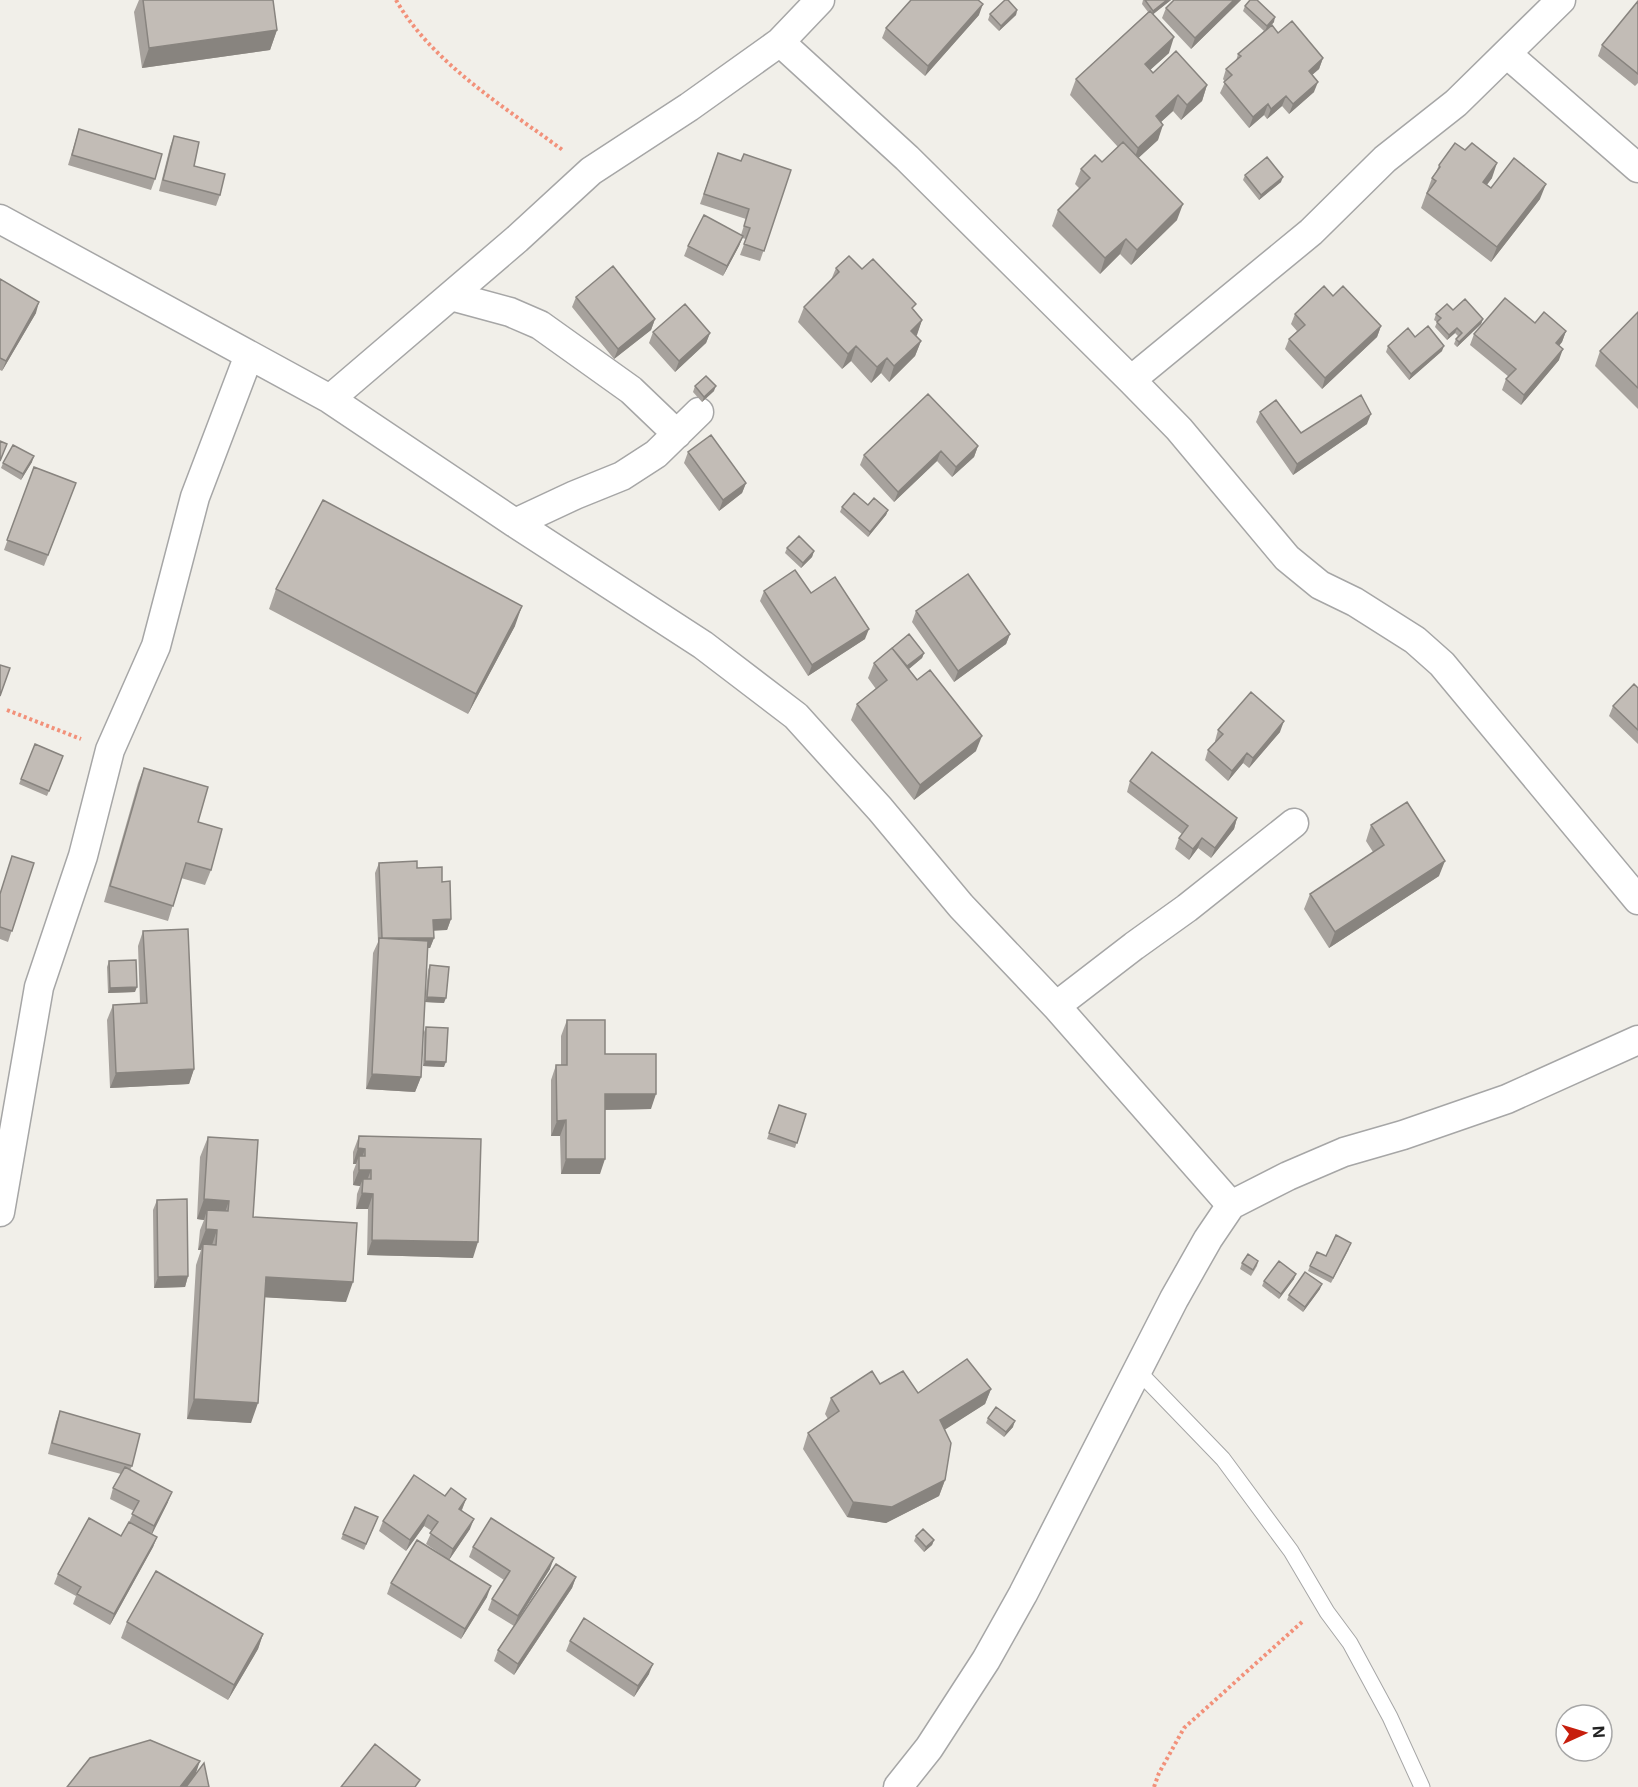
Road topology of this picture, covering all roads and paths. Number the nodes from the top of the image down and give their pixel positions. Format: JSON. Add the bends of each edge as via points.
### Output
{"nodes":[{"id":1,"x":396,"y":0,"type":"edge"},
{"id":2,"x":820,"y":0,"type":"edge"},
{"id":3,"x":1561,"y":0,"type":"edge"},
{"id":4,"x":780,"y":42,"type":"junction"},
{"id":5,"x":1507,"y":54,"type":"junction"},
{"id":6,"x":1638,"y":168,"type":"edge"},
{"id":7,"x":591,"y":171,"type":"junction"},
{"id":8,"x":0,"y":219,"type":"edge"},
{"id":9,"x":452,"y":296,"type":"junction"},
{"id":10,"x":249,"y":355,"type":"junction"},
{"id":11,"x":1131,"y":380,"type":"junction"},
{"id":12,"x":330,"y":399,"type":"junction"},
{"id":13,"x":699,"y":412,"type":"dead end"},
{"id":14,"x":677,"y":434,"type":"junction"},
{"id":15,"x":515,"y":523,"type":"junction"},
{"id":16,"x":7,"y":710,"type":"dead end"},
{"id":17,"x":110,"y":750,"type":"junction"},
{"id":18,"x":1293,"y":823,"type":"dead end"},
{"id":19,"x":1638,"y":900,"type":"edge"},
{"id":20,"x":1056,"y":1006,"type":"junction"},
{"id":21,"x":1638,"y":1040,"type":"edge"},
{"id":22,"x":1231,"y":1205,"type":"junction"},
{"id":23,"x":0,"y":1212,"type":"edge"},
{"id":24,"x":1139,"y":1372,"type":"junction"},
{"id":25,"x":1322,"y":1602,"type":"junction"},
{"id":26,"x":898,"y":1787,"type":"edge"},
{"id":27,"x":1154,"y":1787,"type":"edge"},
{"id":28,"x":1422,"y":1787,"type":"edge"}],
"edges":[{"from":1,"to":7,"type":"path","via":[[418,32],[452,66]]},
{"from":2,"to":4,"type":"street"},
{"from":3,"to":5,"type":"street"},
{"from":4,"to":7,"type":"street"},
{"from":4,"to":11,"type":"street","via":[[907,158]]},
{"from":5,"to":6,"type":"street"},
{"from":5,"to":11,"type":"street","via":[[1456,103],[1385,159],[1311,232]]},
{"from":7,"to":9,"type":"street"},
{"from":8,"to":10,"type":"street"},
{"from":9,"to":12,"type":"street"},
{"from":9,"to":14,"type":"street","via":[[540,325],[631,390]]},
{"from":10,"to":12,"type":"street"},
{"from":10,"to":17,"type":"street","via":[[195,496],[156,646]]},
{"from":11,"to":19,"type":"street","via":[[1179,429],[1287,558],[1320,585],[1415,640],[1442,664]]},
{"from":12,"to":15,"type":"street"},
{"from":13,"to":14,"type":"street"},
{"from":14,"to":15,"type":"street","via":[[656,454],[622,476]]},
{"from":15,"to":20,"type":"street","via":[[703,645],[796,716],[961,906]]},
{"from":16,"to":17,"type":"path"},
{"from":17,"to":23,"type":"street","via":[[83,856],[39,987]]},
{"from":18,"to":20,"type":"street"},
{"from":20,"to":22,"type":"street"},
{"from":21,"to":22,"type":"street","via":[[1507,1099],[1344,1152]]},
{"from":22,"to":24,"type":"street","via":[[1191,1269]]},
{"from":24,"to":25,"type":"lane","via":[[1223,1459],[1291,1551]]},
{"from":24,"to":26,"type":"street","via":[[986,1660],[929,1748]]},
{"from":25,"to":27,"type":"path","via":[[1184,1728]]},
{"from":25,"to":28,"type":"lane","via":[[1350,1642]]}]}
